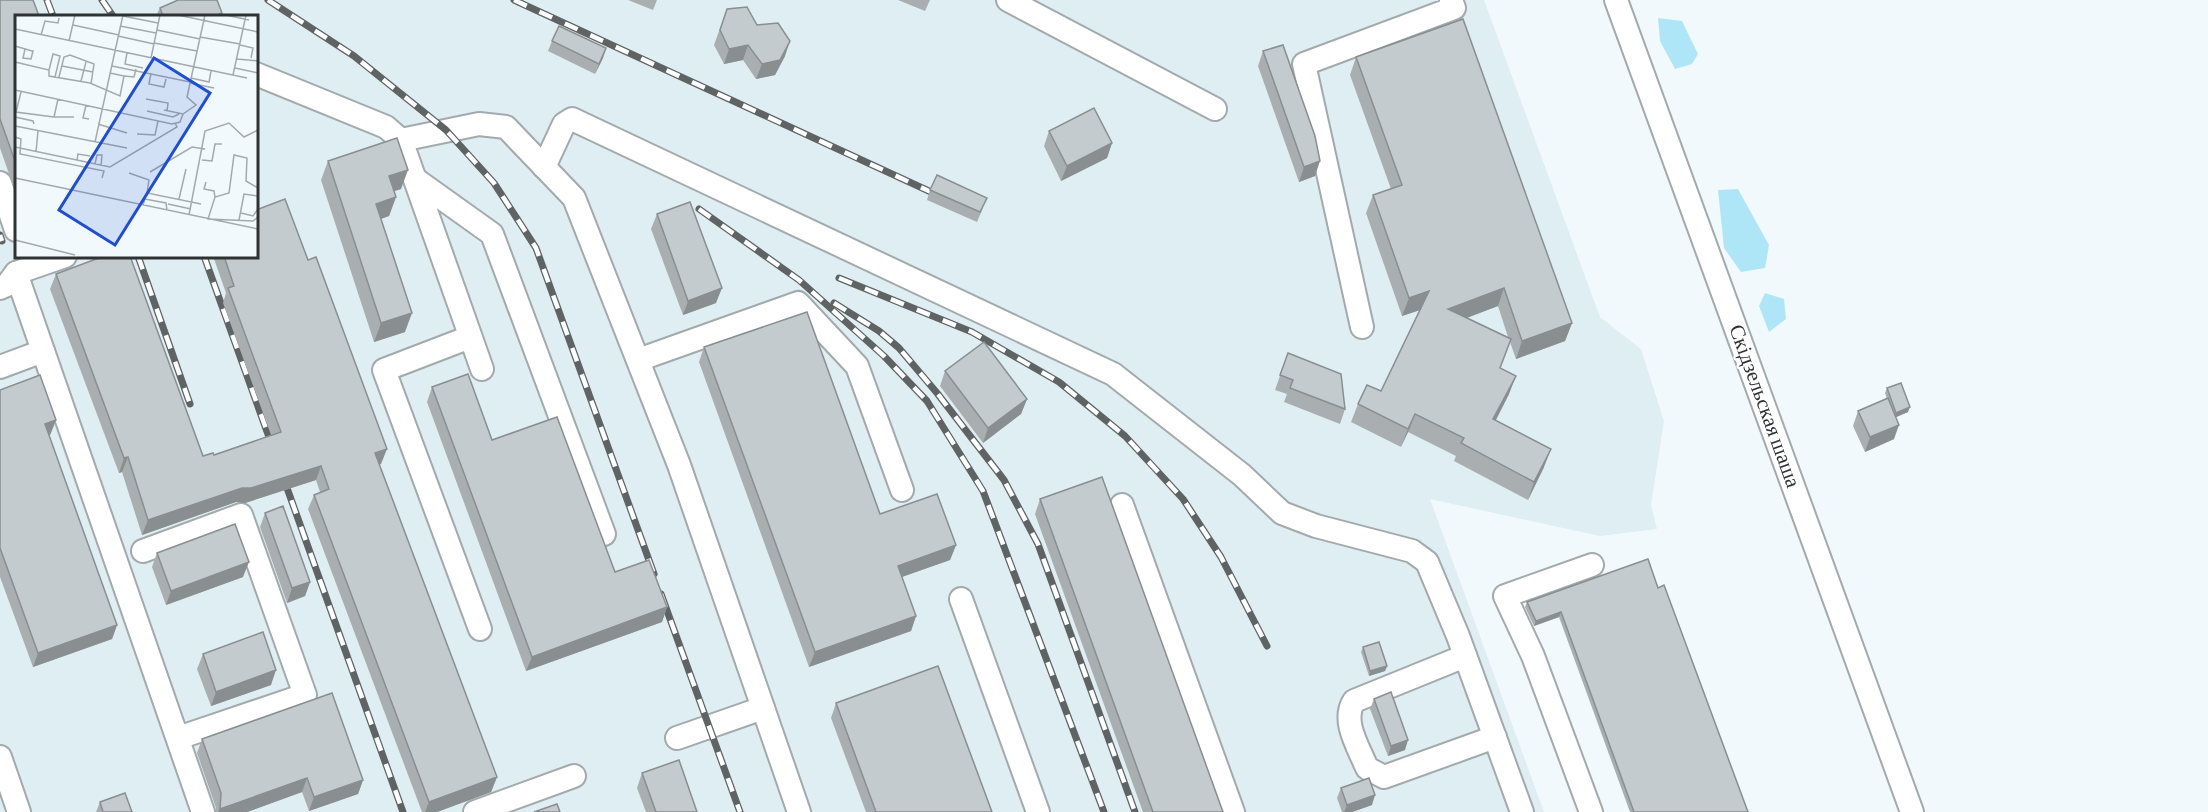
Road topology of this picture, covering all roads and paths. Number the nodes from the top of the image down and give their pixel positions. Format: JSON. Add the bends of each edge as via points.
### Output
{"nodes":[{"id":1,"x":1008,"y":0,"type":"edge"},
{"id":2,"x":1451,"y":0,"type":"edge"},
{"id":3,"x":1616,"y":0,"type":"edge"},
{"id":4,"x":258,"y":75,"type":"edge"},
{"id":5,"x":1215,"y":109,"type":"dead end"},
{"id":6,"x":401,"y":140,"type":"junction"},
{"id":7,"x":544,"y":167,"type":"junction"},
{"id":8,"x":415,"y":179,"type":"junction"},
{"id":9,"x":0,"y":183,"type":"edge"},
{"id":10,"x":15,"y":227,"type":"edge"},
{"id":11,"x":59,"y":258,"type":"edge"},
{"id":12,"x":18,"y":271,"type":"edge"},
{"id":13,"x":1362,"y":327,"type":"dead end"},
{"id":14,"x":470,"y":337,"type":"junction"},
{"id":15,"x":43,"y":351,"type":"junction"},
{"id":16,"x":638,"y":360,"type":"junction"},
{"id":17,"x":0,"y":367,"type":"edge"},
{"id":18,"x":482,"y":369,"type":"dead end"},
{"id":19,"x":902,"y":490,"type":"dead end"},
{"id":20,"x":1122,"y":505,"type":"dead end"},
{"id":21,"x":604,"y":534,"type":"dead end"},
{"id":22,"x":143,"y":551,"type":"dead end"},
{"id":23,"x":1592,"y":565,"type":"dead end"},
{"id":24,"x":961,"y":599,"type":"dead end"},
{"id":25,"x":480,"y":628,"type":"dead end"},
{"id":26,"x":1465,"y":656,"type":"junction"},
{"id":27,"x":763,"y":708,"type":"junction"},
{"id":28,"x":1495,"y":737,"type":"junction"},
{"id":29,"x":178,"y":738,"type":"junction"},
{"id":30,"x":677,"y":738,"type":"dead end"},
{"id":31,"x":0,"y":758,"type":"edge"},
{"id":32,"x":574,"y":776,"type":"dead end"},
{"id":33,"x":20,"y":812,"type":"edge"},
{"id":34,"x":203,"y":812,"type":"edge"},
{"id":35,"x":475,"y":812,"type":"edge"},
{"id":36,"x":799,"y":812,"type":"edge"},
{"id":37,"x":1038,"y":812,"type":"edge"},
{"id":38,"x":1233,"y":812,"type":"edge"},
{"id":39,"x":1522,"y":812,"type":"edge"},
{"id":40,"x":1591,"y":812,"type":"edge"},
{"id":41,"x":1912,"y":812,"type":"edge"}],
"edges":[{"from":1,"to":5,"type":"street"},
{"from":2,"to":13,"type":"street","via":[[1454,8],[1304,64]]},
{"from":3,"to":41,"type":"street","name":"Скідзельская шаша"},
{"from":4,"to":6,"type":"street","via":[[386,127]]},
{"from":6,"to":7,"type":"street","via":[[479,124],[506,127]]},
{"from":6,"to":8,"type":"street"},
{"from":7,"to":16,"type":"street","via":[[574,198]]},
{"from":7,"to":26,"type":"street","via":[[564,124],[572,119],[1113,374],[1242,475],[1282,513],[1412,551],[1426,562]]},
{"from":8,"to":14,"type":"street"},
{"from":8,"to":21,"type":"street","via":[[492,234]]},
{"from":9,"to":10,"type":"street"},
{"from":11,"to":12,"type":"street"},
{"from":12,"to":15,"type":"street"},
{"from":14,"to":18,"type":"street"},
{"from":14,"to":25,"type":"street","via":[[384,370]]},
{"from":15,"to":17,"type":"street"},
{"from":15,"to":29,"type":"street"},
{"from":16,"to":19,"type":"street","via":[[798,303],[857,366]]},
{"from":16,"to":27,"type":"street","via":[[679,465]]},
{"from":20,"to":38,"type":"street"},
{"from":22,"to":29,"type":"street","via":[[241,515],[305,695]]},
{"from":23,"to":40,"type":"street","via":[[1505,596],[1533,657]]},
{"from":24,"to":37,"type":"street"},
{"from":26,"to":28,"type":"street"},
{"from":26,"to":28,"type":"street","via":[[1354,701],[1348,720],[1367,768],[1384,777]]},
{"from":27,"to":30,"type":"street"},
{"from":27,"to":36,"type":"street"},
{"from":28,"to":39,"type":"street"},
{"from":29,"to":34,"type":"street"},
{"from":31,"to":33,"type":"street"},
{"from":32,"to":35,"type":"street"}]}
